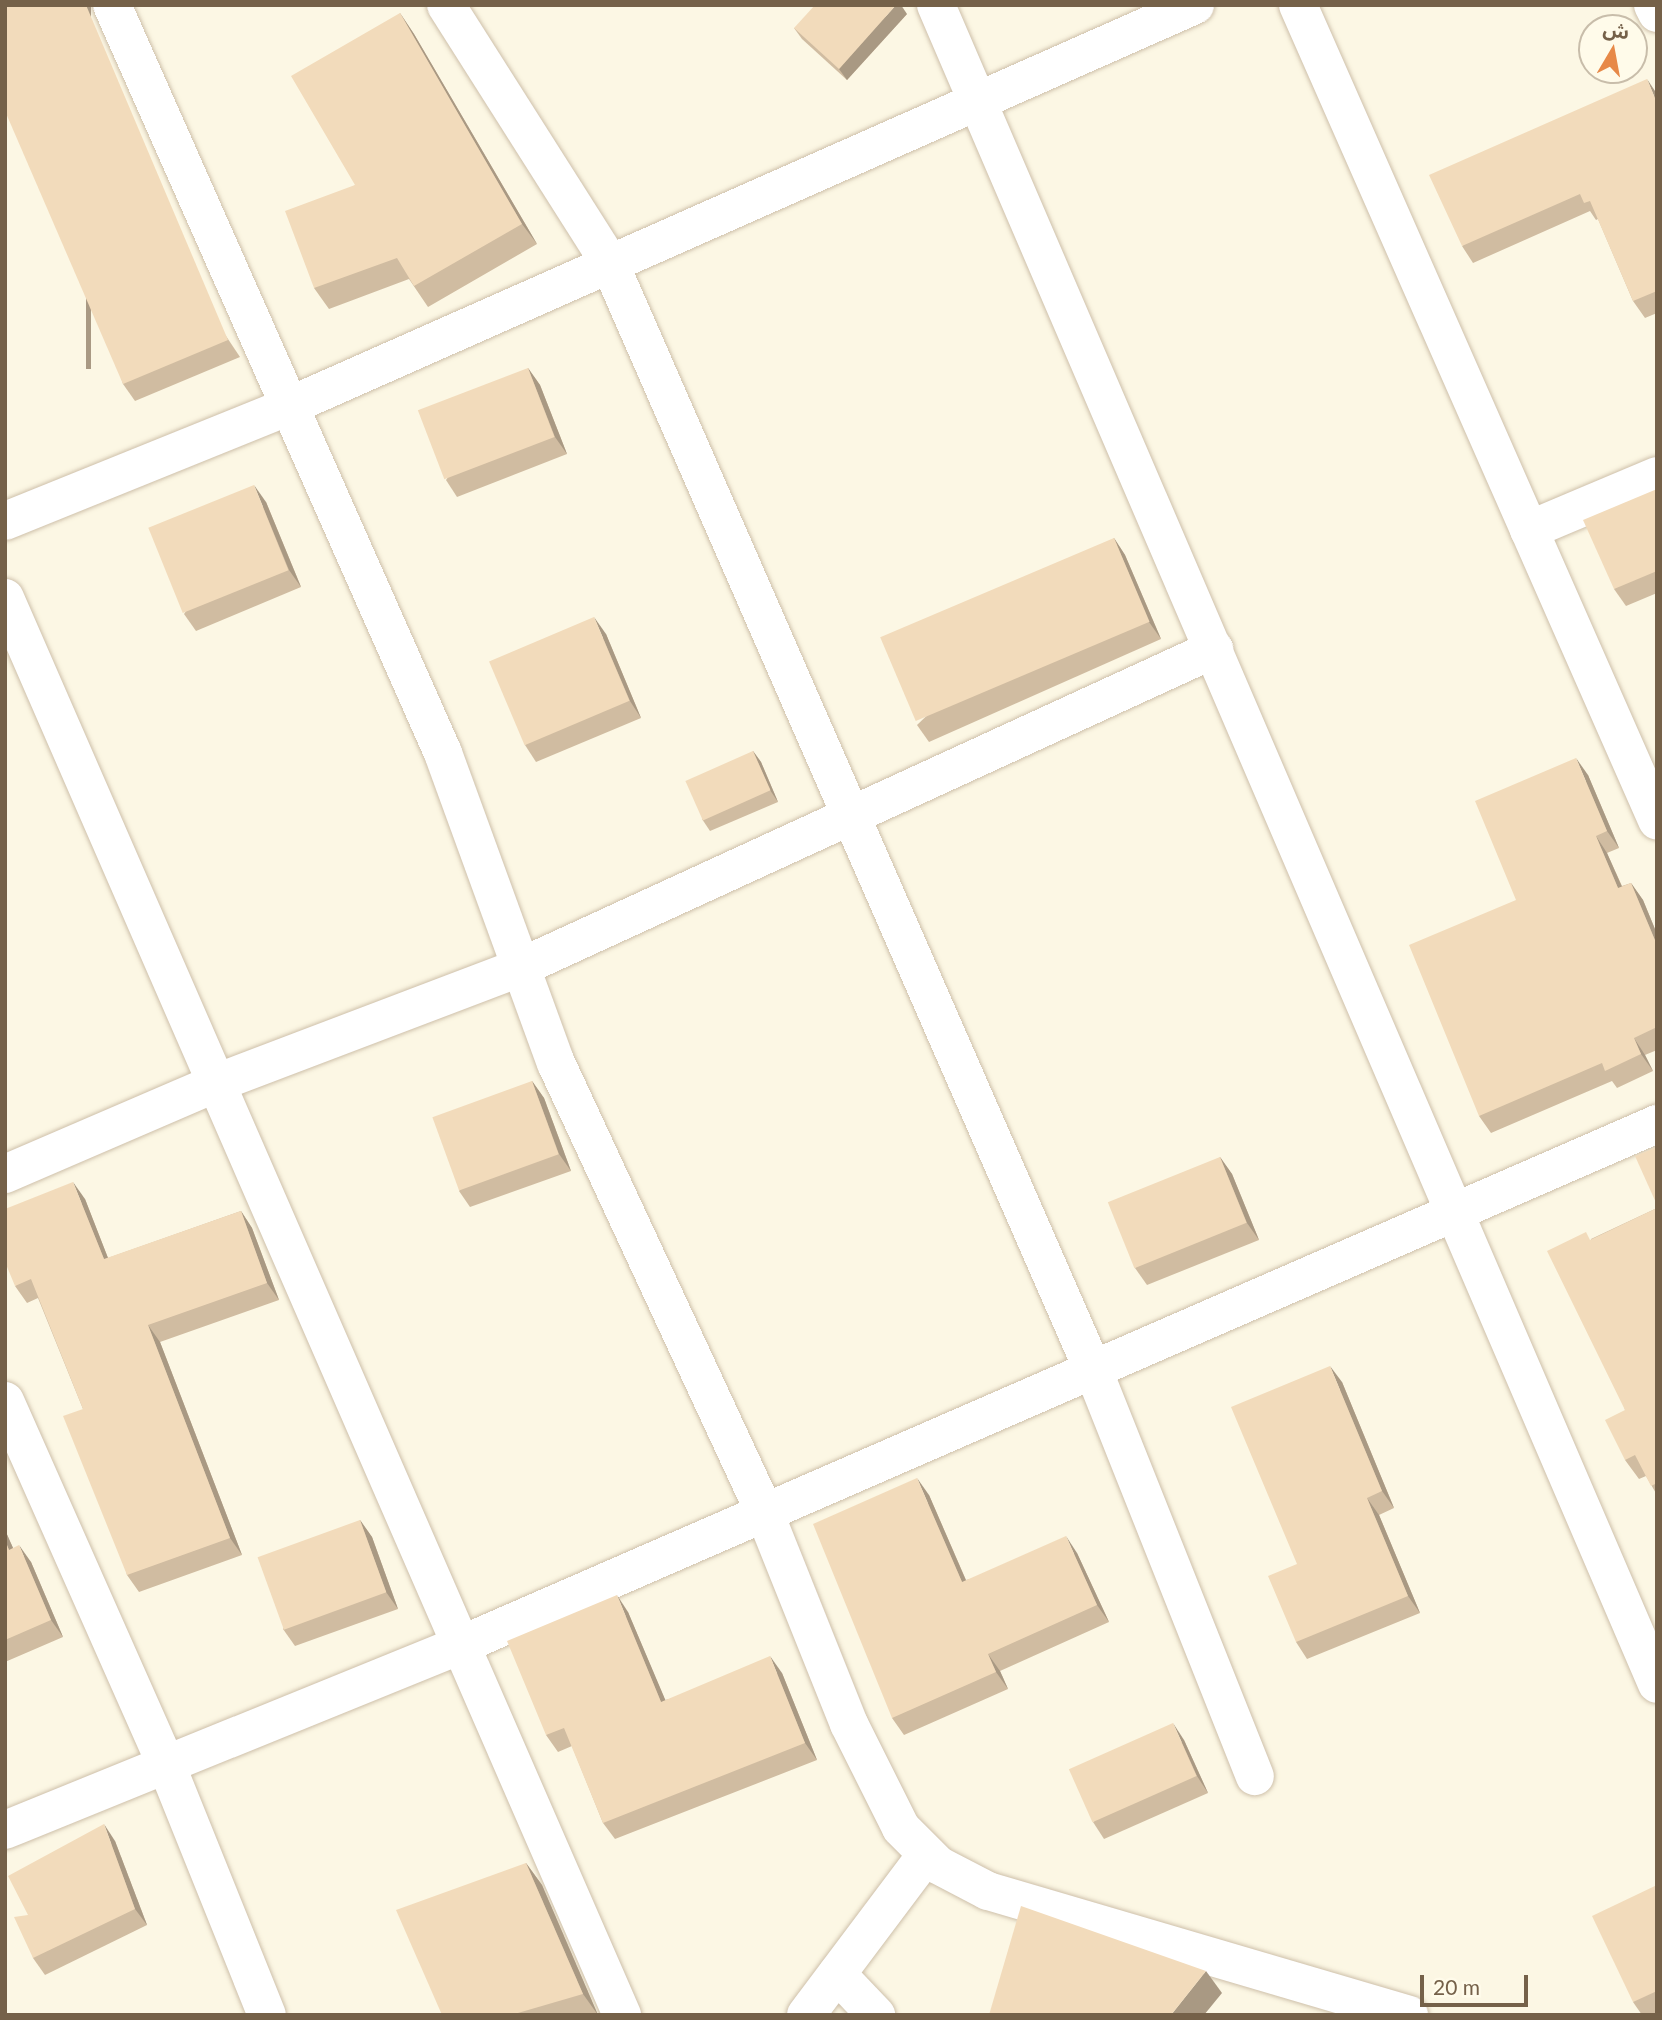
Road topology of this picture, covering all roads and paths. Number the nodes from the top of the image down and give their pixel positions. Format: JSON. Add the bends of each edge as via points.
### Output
{"nodes":[{"id":1,"x":112,"y":5,"type":"edge"},
{"id":2,"x":446,"y":5,"type":"edge"},
{"id":3,"x":936,"y":5,"type":"edge"},
{"id":4,"x":1195,"y":5,"type":"edge"},
{"id":5,"x":1298,"y":5,"type":"edge"},
{"id":6,"x":1653,"y":5,"type":"edge"},
{"id":7,"x":1657,"y":13,"type":"edge"},
{"id":8,"x":980,"y":99,"type":"junction"},
{"id":9,"x":609,"y":262,"type":"junction"},
{"id":10,"x":288,"y":407,"type":"junction"},
{"id":11,"x":1657,"y":476,"type":"edge"},
{"id":12,"x":5,"y":521,"type":"edge"},
{"id":13,"x":1529,"y":530,"type":"junction"},
{"id":14,"x":5,"y":598,"type":"edge"},
{"id":15,"x":1214,"y":649,"type":"junction"},
{"id":16,"x":855,"y":818,"type":"junction"},
{"id":17,"x":1657,"y":820,"type":"edge"},
{"id":18,"x":519,"y":968,"type":"junction"},
{"id":19,"x":219,"y":1082,"type":"junction"},
{"id":20,"x":1657,"y":1124,"type":"edge"},
{"id":21,"x":5,"y":1174,"type":"edge"},
{"id":22,"x":1453,"y":1212,"type":"junction"},
{"id":23,"x":1094,"y":1372,"type":"junction"},
{"id":24,"x":5,"y":1401,"type":"edge"},
{"id":25,"x":765,"y":1514,"type":"junction"},
{"id":26,"x":461,"y":1645,"type":"junction"},
{"id":27,"x":1657,"y":1684,"type":"edge"},
{"id":28,"x":168,"y":1769,"type":"junction"},
{"id":29,"x":1255,"y":1776,"type":"dead end"},
{"id":30,"x":5,"y":1830,"type":"edge"},
{"id":31,"x":926,"y":1855,"type":"junction"},
{"id":32,"x":837,"y":1974,"type":"junction"},
{"id":33,"x":1328,"y":2003,"type":"edge"},
{"id":34,"x":267,"y":2015,"type":"edge"},
{"id":35,"x":622,"y":2015,"type":"edge"},
{"id":36,"x":806,"y":2015,"type":"edge"},
{"id":37,"x":876,"y":2015,"type":"edge"},
{"id":38,"x":1409,"y":2015,"type":"edge"}],
"edges":[{"from":1,"to":10,"type":"street"},
{"from":2,"to":9,"type":"street"},
{"from":3,"to":8,"type":"street"},
{"from":4,"to":8,"type":"street"},
{"from":5,"to":13,"type":"street"},
{"from":6,"to":7,"type":"street"},
{"from":8,"to":9,"type":"street"},
{"from":8,"to":15,"type":"street"},
{"from":9,"to":10,"type":"street"},
{"from":9,"to":16,"type":"street"},
{"from":10,"to":12,"type":"street"},
{"from":10,"to":18,"type":"street","via":[[443,753]]},
{"from":11,"to":13,"type":"street"},
{"from":13,"to":17,"type":"street"},
{"from":14,"to":19,"type":"street"},
{"from":15,"to":16,"type":"street"},
{"from":15,"to":22,"type":"street"},
{"from":16,"to":18,"type":"street"},
{"from":16,"to":23,"type":"street"},
{"from":18,"to":19,"type":"street"},
{"from":18,"to":25,"type":"street","via":[[556,1063]]},
{"from":19,"to":21,"type":"street"},
{"from":19,"to":26,"type":"street"},
{"from":20,"to":22,"type":"street"},
{"from":22,"to":23,"type":"street"},
{"from":22,"to":27,"type":"street"},
{"from":23,"to":25,"type":"street"},
{"from":23,"to":29,"type":"street"},
{"from":24,"to":28,"type":"street"},
{"from":25,"to":26,"type":"street"},
{"from":25,"to":31,"type":"street","via":[[880,1792]]},
{"from":26,"to":28,"type":"street"},
{"from":26,"to":35,"type":"street"},
{"from":28,"to":30,"type":"street"},
{"from":28,"to":34,"type":"street"},
{"from":31,"to":32,"type":"street"},
{"from":31,"to":33,"type":"street","via":[[988,1891]]},
{"from":32,"to":36,"type":"street"},
{"from":32,"to":37,"type":"street"},
{"from":33,"to":38,"type":"street"}]}
